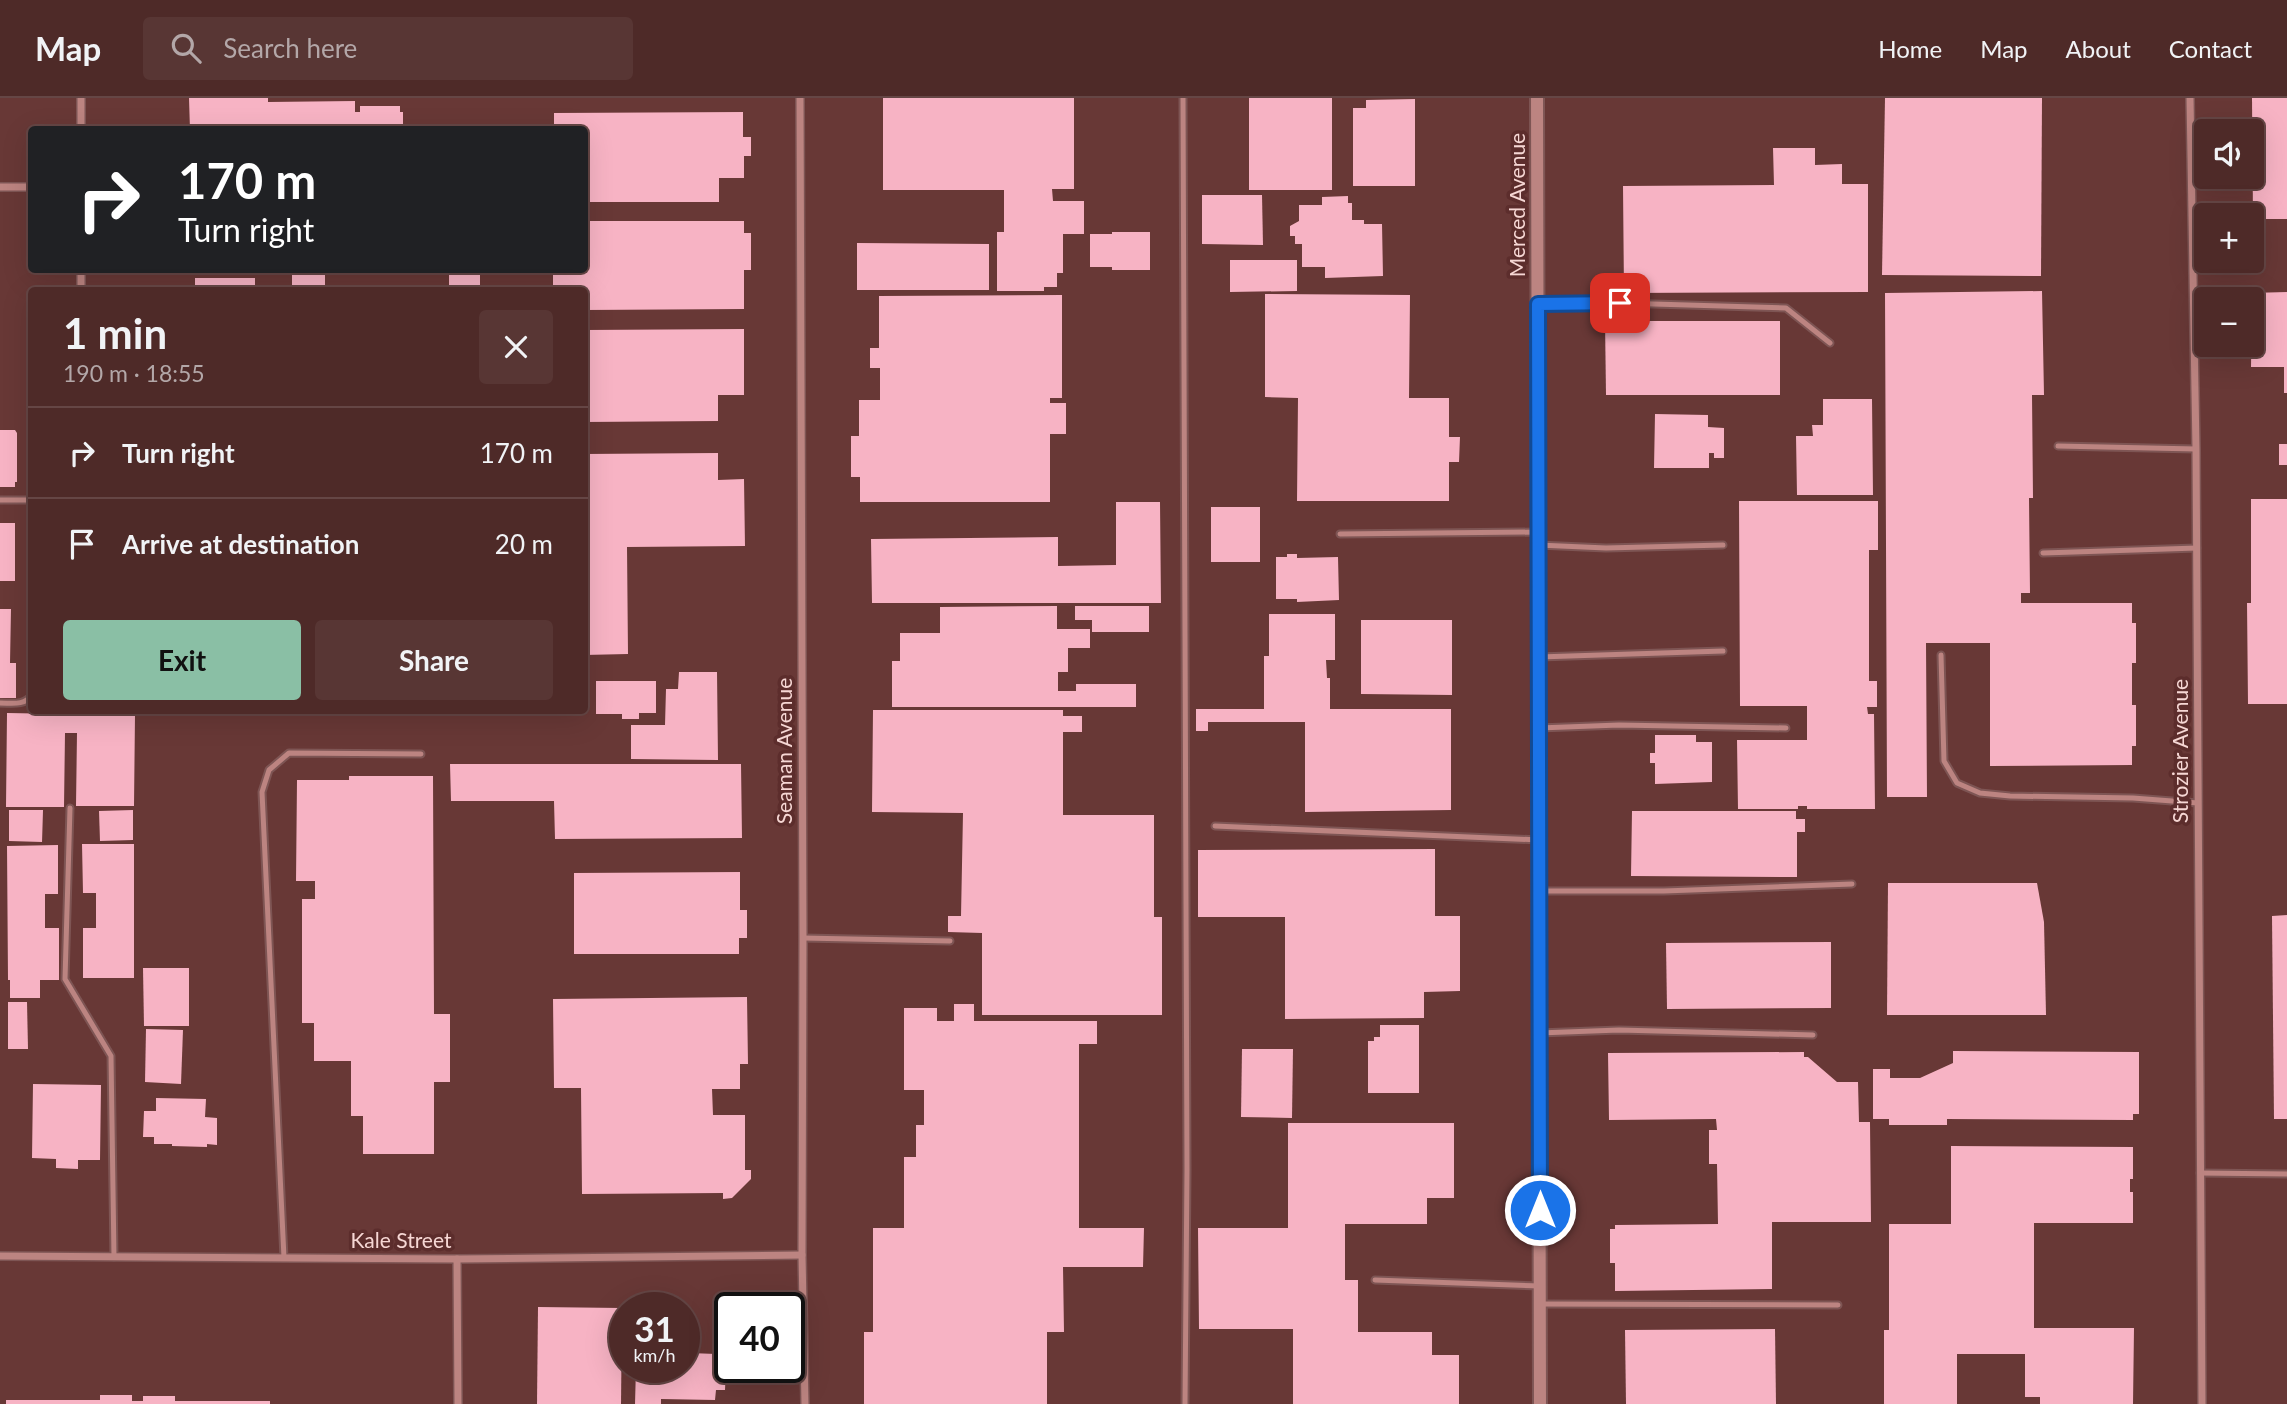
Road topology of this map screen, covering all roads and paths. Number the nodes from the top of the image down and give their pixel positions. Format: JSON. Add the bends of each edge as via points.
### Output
{"nodes":[{"id":1,"x":81,"y":98,"type":"edge"},
{"id":2,"x":800,"y":98,"type":"edge"},
{"id":3,"x":1183,"y":98,"type":"edge"},
{"id":4,"x":1537,"y":98,"type":"edge"},
{"id":5,"x":2190,"y":98,"type":"edge"},
{"id":6,"x":81,"y":126,"type":"edge"},
{"id":7,"x":0,"y":187,"type":"edge"},
{"id":8,"x":28,"y":187,"type":"edge"},
{"id":9,"x":1538,"y":304,"type":"junction"},
{"id":10,"x":1830,"y":343,"type":"dead end"},
{"id":11,"x":2058,"y":446,"type":"dead end"},
{"id":12,"x":2196,"y":449,"type":"junction"},
{"id":13,"x":0,"y":500,"type":"edge"},
{"id":14,"x":28,"y":500,"type":"edge"},
{"id":15,"x":1538,"y":532,"type":"junction"},
{"id":16,"x":1340,"y":534,"type":"dead end"},
{"id":17,"x":1538,"y":545,"type":"junction"},
{"id":18,"x":1723,"y":545,"type":"dead end"},
{"id":19,"x":2197,"y":548,"type":"junction"},
{"id":20,"x":2043,"y":553,"type":"dead end"},
{"id":21,"x":1723,"y":651,"type":"dead end"},
{"id":22,"x":1941,"y":656,"type":"dead end"},
{"id":23,"x":1539,"y":657,"type":"junction"},
{"id":24,"x":28,"y":700,"type":"edge"},
{"id":25,"x":0,"y":703,"type":"edge"},
{"id":26,"x":1539,"y":728,"type":"junction"},
{"id":27,"x":1786,"y":728,"type":"dead end"},
{"id":28,"x":421,"y":754,"type":"dead end"},
{"id":29,"x":2198,"y":803,"type":"junction"},
{"id":30,"x":71,"y":808,"type":"dead end"},
{"id":31,"x":1214,"y":826,"type":"dead end"},
{"id":32,"x":1539,"y":840,"type":"junction"},
{"id":33,"x":1853,"y":884,"type":"dead end"},
{"id":34,"x":1539,"y":891,"type":"junction"},
{"id":35,"x":803,"y":938,"type":"junction"},
{"id":36,"x":950,"y":941,"type":"dead end"},
{"id":37,"x":1539,"y":1033,"type":"junction"},
{"id":38,"x":1813,"y":1035,"type":"dead end"},
{"id":39,"x":2200,"y":1173,"type":"junction"},
{"id":40,"x":2287,"y":1174,"type":"edge"},
{"id":41,"x":803,"y":1255,"type":"junction"},
{"id":42,"x":0,"y":1256,"type":"edge"},
{"id":43,"x":114,"y":1257,"type":"junction"},
{"id":44,"x":284,"y":1258,"type":"junction"},
{"id":45,"x":457,"y":1259,"type":"junction"},
{"id":46,"x":1375,"y":1280,"type":"dead end"},
{"id":47,"x":1541,"y":1286,"type":"junction"},
{"id":48,"x":1541,"y":1304,"type":"junction"},
{"id":49,"x":1838,"y":1305,"type":"dead end"},
{"id":50,"x":458,"y":1404,"type":"edge"},
{"id":51,"x":805,"y":1404,"type":"edge"},
{"id":52,"x":1185,"y":1404,"type":"edge"},
{"id":53,"x":1541,"y":1404,"type":"edge"},
{"id":54,"x":2202,"y":1404,"type":"edge"}],
"edges":[{"from":1,"to":6,"type":"street"},
{"from":2,"to":35,"type":"street","name":"Seaman Avenue"},
{"from":3,"to":52,"type":"lane"},
{"from":4,"to":9,"type":"street","name":"Merced Avenue"},
{"from":5,"to":12,"type":"street","name":"Strozier Avenue"},
{"from":7,"to":8,"type":"street"},
{"from":9,"to":10,"type":"lane","via":[[1786,307]]},
{"from":9,"to":15,"type":"street","name":"Merced Avenue"},
{"from":11,"to":12,"type":"lane"},
{"from":12,"to":19,"type":"street","name":"Strozier Avenue"},
{"from":13,"to":14,"type":"lane"},
{"from":15,"to":16,"type":"lane"},
{"from":15,"to":17,"type":"street","name":"Merced Avenue"},
{"from":17,"to":18,"type":"lane"},
{"from":17,"to":23,"type":"street","name":"Merced Avenue"},
{"from":19,"to":20,"type":"lane"},
{"from":19,"to":29,"type":"street","name":"Strozier Avenue"},
{"from":21,"to":23,"type":"lane"},
{"from":22,"to":29,"type":"lane","via":[[1944,761],[1958,783],[1980,793],[2010,796]]},
{"from":23,"to":26,"type":"street","name":"Merced Avenue"},
{"from":24,"to":25,"type":"lane"},
{"from":26,"to":27,"type":"lane"},
{"from":26,"to":32,"type":"street","name":"Merced Avenue"},
{"from":28,"to":44,"type":"lane","via":[[289,753],[268,770],[262,792]]},
{"from":29,"to":39,"type":"street","name":"Strozier Avenue"},
{"from":30,"to":43,"type":"lane","via":[[65,979],[111,1056]]},
{"from":31,"to":32,"type":"lane"},
{"from":32,"to":34,"type":"street","name":"Merced Avenue"},
{"from":33,"to":34,"type":"lane"},
{"from":34,"to":37,"type":"street","name":"Merced Avenue"},
{"from":35,"to":36,"type":"lane"},
{"from":35,"to":41,"type":"street","name":"Seaman Avenue"},
{"from":37,"to":38,"type":"lane","via":[[1619,1030]]},
{"from":37,"to":47,"type":"street","name":"Merced Avenue"},
{"from":39,"to":40,"type":"lane"},
{"from":39,"to":54,"type":"street","name":"Strozier Avenue"},
{"from":41,"to":45,"type":"street","name":"Kale Street"},
{"from":41,"to":51,"type":"street","name":"Seaman Avenue"},
{"from":42,"to":43,"type":"street","name":"Kale Street"},
{"from":43,"to":44,"type":"street","name":"Kale Street"},
{"from":44,"to":45,"type":"street","name":"Kale Street"},
{"from":45,"to":50,"type":"street"},
{"from":46,"to":47,"type":"lane"},
{"from":47,"to":48,"type":"street","name":"Merced Avenue"},
{"from":48,"to":49,"type":"lane"},
{"from":48,"to":53,"type":"street","name":"Merced Avenue"}]}
